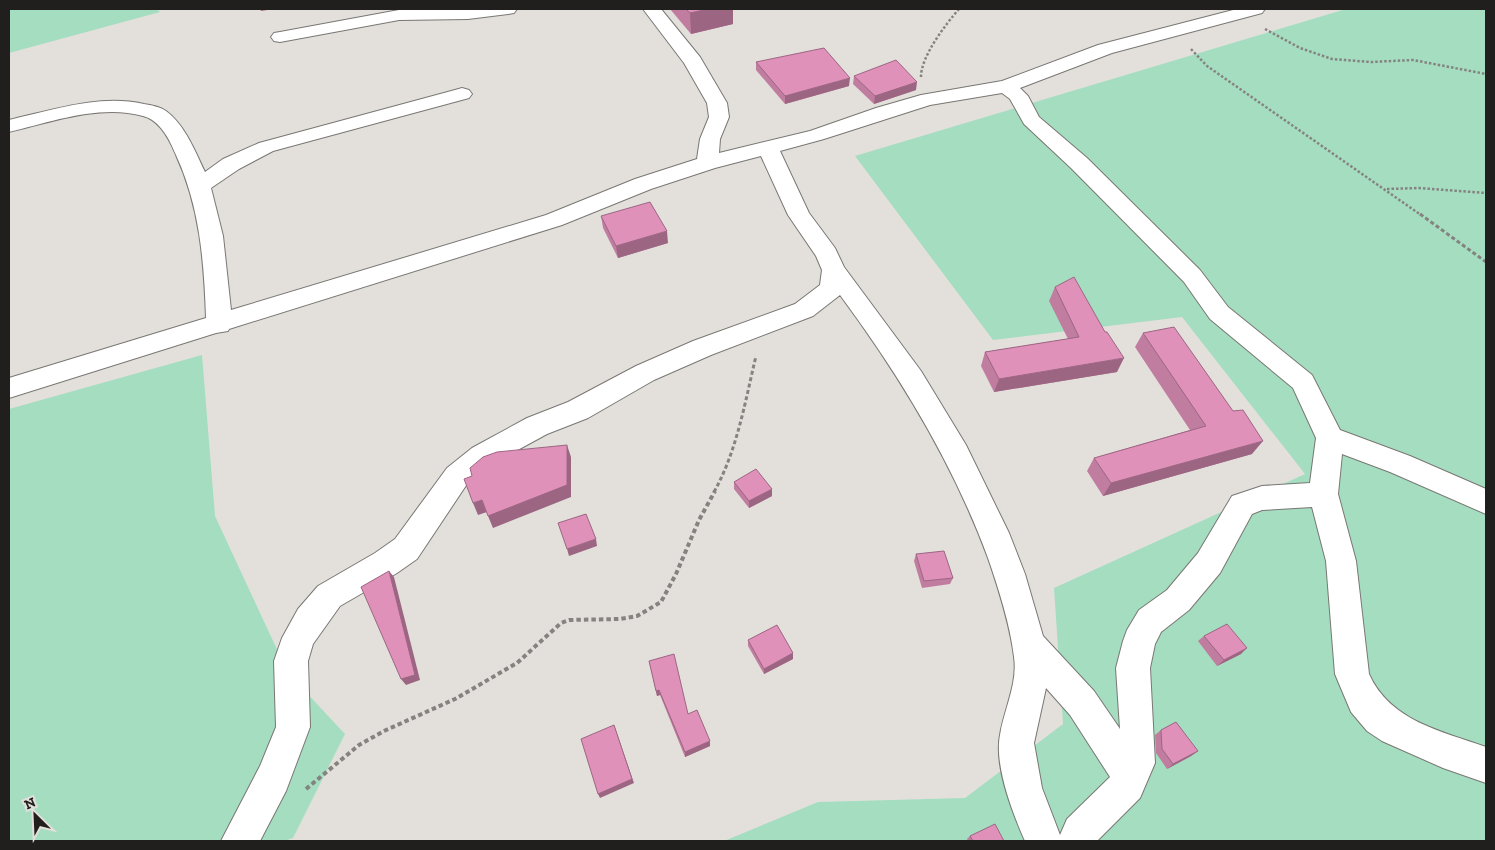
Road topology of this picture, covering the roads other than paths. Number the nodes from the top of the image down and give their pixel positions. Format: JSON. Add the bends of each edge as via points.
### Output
{"nodes":[{"id":1,"x":508,"y":9,"type":"edge"},
{"id":2,"x":652,"y":9,"type":"edge"},
{"id":3,"x":1234,"y":12,"type":"edge"},
{"id":4,"x":280,"y":37,"type":"dead end"},
{"id":5,"x":1006,"y":86,"type":"junction"},
{"id":6,"x":462,"y":94,"type":"dead end"},
{"id":7,"x":9,"y":126,"type":"edge"},
{"id":8,"x":768,"y":147,"type":"junction"},
{"id":9,"x":707,"y":163,"type":"junction"},
{"id":10,"x":200,"y":185,"type":"junction"},
{"id":11,"x":834,"y":270,"type":"junction"},
{"id":12,"x":219,"y":325,"type":"junction"},
{"id":13,"x":9,"y":388,"type":"edge"},
{"id":14,"x":1330,"y":438,"type":"junction"},
{"id":15,"x":1323,"y":494,"type":"junction"},
{"id":16,"x":1486,"y":502,"type":"edge"},
{"id":17,"x":1029,"y":644,"type":"junction"},
{"id":18,"x":1486,"y":765,"type":"edge"},
{"id":19,"x":1131,"y":777,"type":"junction"},
{"id":20,"x":240,"y":841,"type":"edge"},
{"id":21,"x":1044,"y":841,"type":"edge"},
{"id":22,"x":1077,"y":841,"type":"edge"}],
"edges":[{"from":1,"to":4,"type":"street","via":[[468,14],[399,15]]},
{"from":2,"to":9,"type":"street","via":[[693,61],[717,103],[719,117],[710,139]]},
{"from":3,"to":5,"type":"street","via":[[1176,32],[1104,49]]},
{"from":5,"to":8,"type":"street","via":[[928,99],[817,135]]},
{"from":5,"to":14,"type":"street","via":[[1018,96],[1031,120],[1079,163],[1192,276],[1224,318],[1303,382]]},
{"from":6,"to":10,"type":"street","via":[[266,147],[231,164]]},
{"from":7,"to":10,"type":"street","via":[[87,109],[127,107],[156,114],[175,130]]},
{"from":8,"to":9,"type":"street"},
{"from":8,"to":11,"type":"street","via":[[800,214]]},
{"from":9,"to":12,"type":"street","via":[[643,184],[554,220]]},
{"from":10,"to":12,"type":"street","via":[[215,252]]},
{"from":11,"to":17,"type":"street","via":[[924,395],[959,456],[993,529]]},
{"from":11,"to":20,"type":"street","via":[[832,288],[804,310],[644,373],[578,410],[537,426],[482,456],[457,476],[406,549],[329,596],[298,638],[291,661],[293,727],[273,778]]},
{"from":12,"to":13,"type":"street"},
{"from":14,"to":15,"type":"street"},
{"from":14,"to":16,"type":"street","via":[[1400,464]]},
{"from":15,"to":18,"type":"street","via":[[1340,561],[1352,674],[1363,700],[1379,719],[1394,729]]},
{"from":15,"to":19,"type":"street","via":[[1262,498],[1242,505],[1209,563],[1178,600],[1150,621],[1139,641],[1134,668],[1138,729],[1137,764]]},
{"from":17,"to":19,"type":"street","via":[[1082,703]]},
{"from":17,"to":21,"type":"street","via":[[1032,662],[1026,705],[1016,738],[1022,784]]},
{"from":19,"to":22,"type":"street","via":[[1127,785],[1080,832]]}]}
